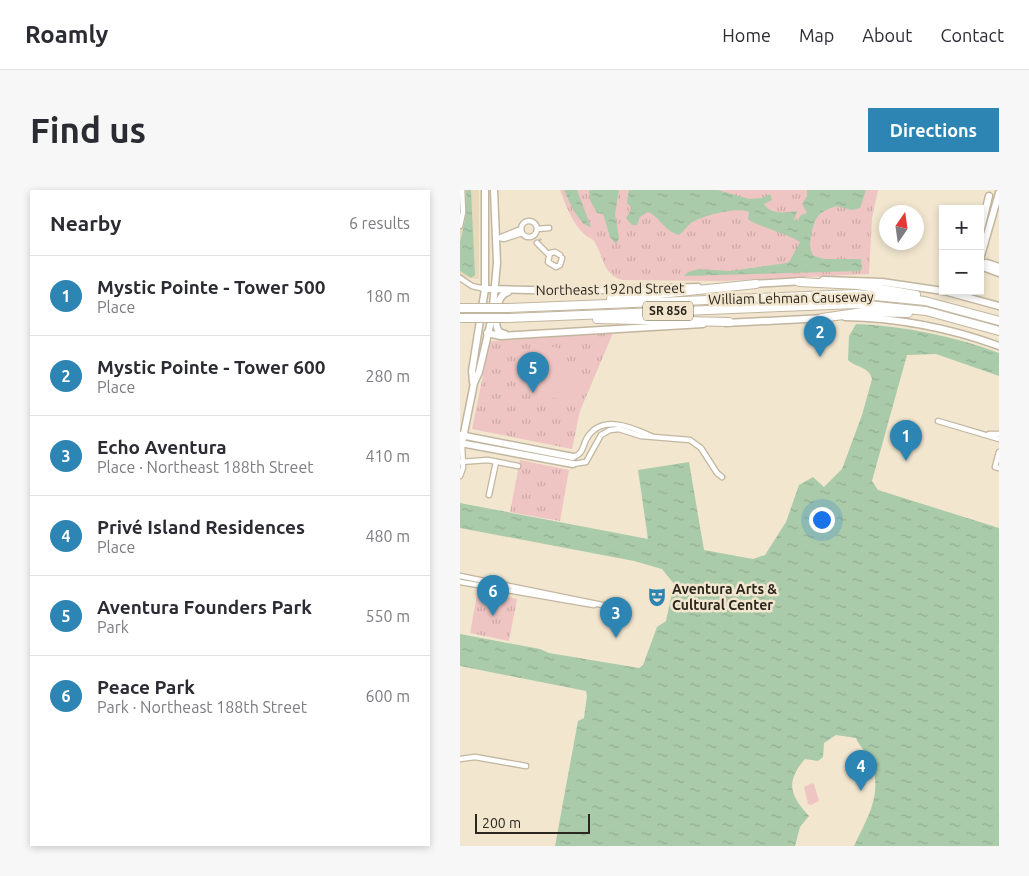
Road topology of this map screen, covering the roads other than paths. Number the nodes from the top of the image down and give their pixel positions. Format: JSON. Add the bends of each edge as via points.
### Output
{"nodes":[{"id":1,"x":462,"y":190,"type":"edge"},
{"id":2,"x":484,"y":190,"type":"edge"},
{"id":3,"x":494,"y":190,"type":"edge"},
{"id":4,"x":989,"y":193,"type":"edge"},
{"id":5,"x":999,"y":193,"type":"edge"},
{"id":6,"x":984,"y":209,"type":"edge"},
{"id":7,"x":984,"y":215,"type":"edge"},
{"id":8,"x":460,"y":226,"type":"edge"},
{"id":9,"x":548,"y":228,"type":"dead end"},
{"id":10,"x":522,"y":231,"type":"junction"},
{"id":11,"x":486,"y":236,"type":"junction"},
{"id":12,"x":498,"y":237,"type":"junction"},
{"id":13,"x":537,"y":239,"type":"junction"},
{"id":14,"x":983,"y":250,"type":"edge"},
{"id":15,"x":548,"y":255,"type":"junction"},
{"id":16,"x":984,"y":264,"type":"edge"},
{"id":17,"x":984,"y":267,"type":"edge"},
{"id":18,"x":999,"y":267,"type":"edge"},
{"id":19,"x":999,"y":273,"type":"edge"},
{"id":20,"x":460,"y":278,"type":"edge"},
{"id":21,"x":496,"y":278,"type":"junction"},
{"id":22,"x":799,"y":282,"type":"junction"},
{"id":23,"x":756,"y":284,"type":"junction"},
{"id":24,"x":485,"y":289,"type":"junction"},
{"id":25,"x":939,"y":290,"type":"edge"},
{"id":26,"x":495,"y":291,"type":"junction"},
{"id":27,"x":519,"y":291,"type":"junction"},
{"id":28,"x":959,"y":295,"type":"edge"},
{"id":29,"x":975,"y":295,"type":"edge"},
{"id":30,"x":987,"y":303,"type":"junction"},
{"id":31,"x":572,"y":306,"type":"junction"},
{"id":32,"x":999,"y":306,"type":"edge"},
{"id":33,"x":460,"y":308,"type":"edge"},
{"id":34,"x":956,"y":308,"type":"junction"},
{"id":35,"x":946,"y":315,"type":"junction"},
{"id":36,"x":482,"y":317,"type":"junction"},
{"id":37,"x":460,"y":318,"type":"edge"},
{"id":38,"x":518,"y":318,"type":"junction"},
{"id":39,"x":822,"y":318,"type":"junction"},
{"id":40,"x":999,"y":321,"type":"edge"},
{"id":41,"x":729,"y":322,"type":"junction"},
{"id":42,"x":999,"y":331,"type":"edge"},
{"id":43,"x":490,"y":334,"type":"junction"},
{"id":44,"x":524,"y":334,"type":"junction"},
{"id":45,"x":999,"y":346,"type":"edge"},
{"id":46,"x":474,"y":383,"type":"junction"},
{"id":47,"x":938,"y":421,"type":"dead end"},
{"id":48,"x":989,"y":434,"type":"junction"},
{"id":49,"x":999,"y":434,"type":"edge"},
{"id":50,"x":462,"y":435,"type":"edge"},
{"id":51,"x":654,"y":437,"type":"junction"},
{"id":52,"x":999,"y":439,"type":"edge"},
{"id":53,"x":461,"y":444,"type":"edge"},
{"id":54,"x":529,"y":448,"type":"junction"},
{"id":55,"x":999,"y":452,"type":"edge"},
{"id":56,"x":526,"y":455,"type":"junction"},
{"id":57,"x":574,"y":457,"type":"joint"},
{"id":58,"x":462,"y":462,"type":"edge"},
{"id":59,"x":496,"y":462,"type":"junction"},
{"id":60,"x":573,"y":464,"type":"joint"},
{"id":61,"x":518,"y":466,"type":"dead end"},
{"id":62,"x":999,"y":468,"type":"edge"},
{"id":63,"x":460,"y":476,"type":"edge"},
{"id":64,"x":722,"y":476,"type":"dead end"},
{"id":65,"x":489,"y":494,"type":"dead end"},
{"id":66,"x":460,"y":576,"type":"edge"},
{"id":67,"x":460,"y":582,"type":"edge"},
{"id":68,"x":605,"y":606,"type":"junction"},
{"id":69,"x":622,"y":609,"type":"dead end"},
{"id":70,"x":460,"y":759,"type":"edge"},
{"id":71,"x":526,"y":766,"type":"dead end"}],
"edges":[{"from":1,"to":8,"type":"street"},
{"from":2,"to":11,"type":"street"},
{"from":3,"to":12,"type":"street"},
{"from":4,"to":6,"type":"street"},
{"from":4,"to":7,"type":"street"},
{"from":5,"to":14,"type":"street"},
{"from":9,"to":13,"type":"street"},
{"from":10,"to":12,"type":"street","via":[[504,239]]},
{"from":10,"to":13,"type":"street"},
{"from":10,"to":13,"type":"street","via":[[524,223],[534,223]]},
{"from":11,"to":12,"type":"street"},
{"from":11,"to":24,"type":"street"},
{"from":12,"to":21,"type":"street"},
{"from":13,"to":15,"type":"street"},
{"from":15,"to":15,"type":"street","via":[[555,252],[561,256],[560,265],[553,267],[548,262]]},
{"from":16,"to":18,"type":"street"},
{"from":17,"to":19,"type":"street"},
{"from":20,"to":24,"type":"street","name":"Northeast 192nd Street"},
{"from":21,"to":26,"type":"street"},
{"from":21,"to":27,"type":"street","via":[[504,288]]},
{"from":22,"to":23,"type":"street","name":"Northeast 192nd Street"},
{"from":22,"to":25,"type":"street","name":"Northeast 192nd Street","via":[[864,280]]},
{"from":22,"to":34,"type":"highway","via":[[896,291]]},
{"from":23,"to":27,"type":"street","name":"Northeast 192nd Street"},
{"from":23,"to":31,"type":"highway"},
{"from":24,"to":26,"type":"street","name":"Northeast 192nd Street"},
{"from":24,"to":36,"type":"street"},
{"from":26,"to":27,"type":"street","name":"Northeast 192nd Street"},
{"from":26,"to":43,"type":"street"},
{"from":27,"to":44,"type":"street","via":[[504,293],[500,297],[496,328],[502,334]]},
{"from":28,"to":30,"type":"street","name":"Northeast 192nd Street"},
{"from":29,"to":30,"type":"street"},
{"from":30,"to":32,"type":"street","name":"Northeast 192nd Street"},
{"from":31,"to":33,"type":"highway","name":"William Lehman Causeway","number":"SR 856","bridge":true},
{"from":31,"to":34,"type":"highway","name":"William Lehman Causeway","number":"SR 856","via":[[845,294],[896,297]]},
{"from":34,"to":40,"type":"highway","name":"William Lehman Causeway","number":"SR 856"},
{"from":35,"to":38,"type":"highway","name":"William Lehman Causeway","number":"SR 856","via":[[897,307],[833,304]]},
{"from":35,"to":39,"type":"highway","via":[[870,312]]},
{"from":35,"to":42,"type":"highway","name":"William Lehman Causeway","number":"SR 856"},
{"from":36,"to":43,"type":"street"},
{"from":36,"to":46,"type":"street","via":[[472,371]]},
{"from":37,"to":38,"type":"highway","name":"William Lehman Causeway","number":"SR 856","bridge":true},
{"from":38,"to":41,"type":"highway"},
{"from":39,"to":41,"type":"street"},
{"from":39,"to":45,"type":"street","via":[[870,318],[909,323],[963,334]]},
{"from":41,"to":44,"type":"street"},
{"from":43,"to":44,"type":"street"},
{"from":43,"to":46,"type":"street"},
{"from":46,"to":50,"type":"street"},
{"from":47,"to":48,"type":"street"},
{"from":48,"to":49,"type":"street"},
{"from":48,"to":52,"type":"street"},
{"from":50,"to":53,"type":"street"},
{"from":50,"to":54,"type":"street"},
{"from":51,"to":57,"type":"street","via":[[623,424],[605,424],[592,432],[580,454]]},
{"from":51,"to":60,"type":"street","via":[[610,430],[599,437],[586,462]]},
{"from":51,"to":64,"type":"street","via":[[694,442]]},
{"from":53,"to":56,"type":"street"},
{"from":53,"to":58,"type":"street"},
{"from":54,"to":56,"type":"street"},
{"from":54,"to":57,"type":"street"},
{"from":55,"to":62,"type":"street","via":[[995,468]]},
{"from":56,"to":60,"type":"street"},
{"from":58,"to":59,"type":"street"},
{"from":58,"to":63,"type":"street","via":[[463,473]]},
{"from":59,"to":61,"type":"street"},
{"from":59,"to":65,"type":"street"},
{"from":66,"to":68,"type":"street"},
{"from":67,"to":68,"type":"street"},
{"from":68,"to":69,"type":"street"},
{"from":70,"to":71,"type":"street","via":[[475,756]]}]}
